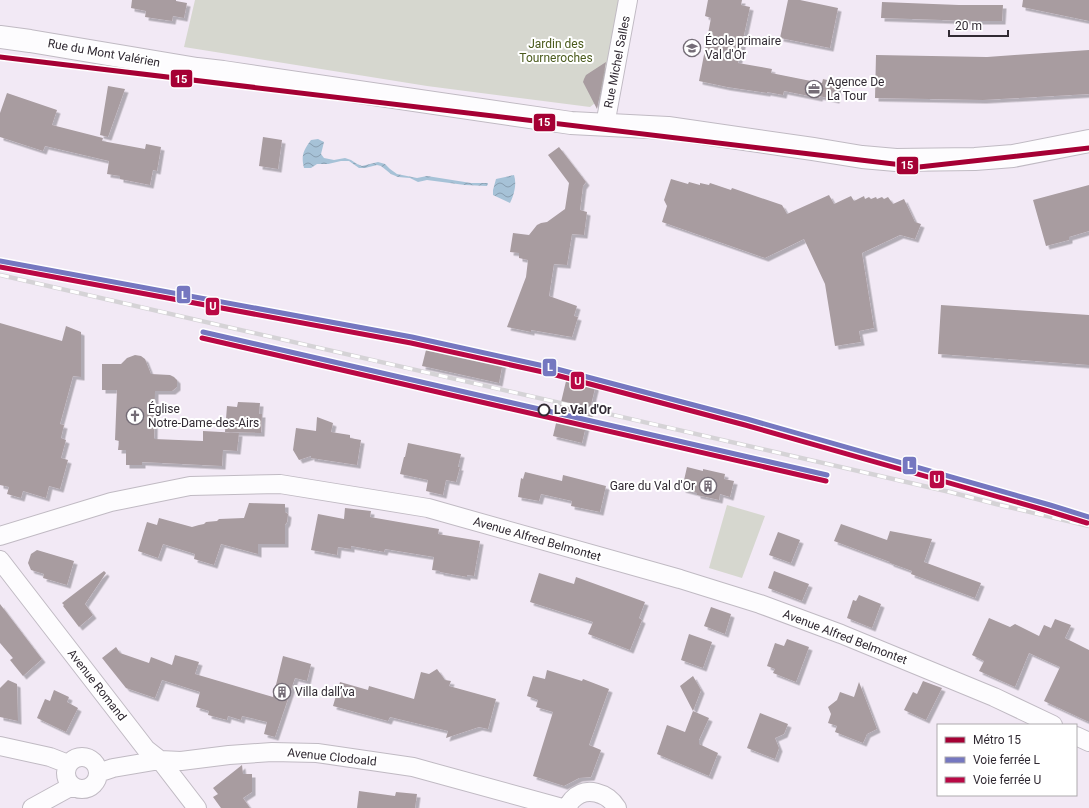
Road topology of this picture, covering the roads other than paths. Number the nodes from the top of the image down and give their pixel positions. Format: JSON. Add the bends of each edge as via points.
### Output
{"nodes":[{"id":1,"x":628,"y":0,"type":"edge"},
{"id":2,"x":0,"y":37,"type":"edge"},
{"id":3,"x":605,"y":125,"type":"junction"},
{"id":4,"x":1089,"y":141,"type":"edge"},
{"id":5,"x":0,"y":536,"type":"edge"},
{"id":6,"x":0,"y":560,"type":"edge"},
{"id":7,"x":1051,"y":724,"type":"edge"},
{"id":8,"x":1077,"y":736,"type":"edge"},
{"id":9,"x":1089,"y":742,"type":"edge"},
{"id":10,"x":0,"y":746,"type":"edge"},
{"id":11,"x":160,"y":760,"type":"junction"},
{"id":12,"x":68,"y":764,"type":"junction"},
{"id":13,"x":98,"y":773,"type":"junction"},
{"id":14,"x":72,"y":786,"type":"junction"},
{"id":15,"x":32,"y":808,"type":"edge"},
{"id":16,"x":197,"y":808,"type":"edge"},
{"id":17,"x":562,"y":808,"type":"edge"},
{"id":18,"x":567,"y":808,"type":"edge"},
{"id":19,"x":617,"y":808,"type":"edge"}],
"edges":[{"from":1,"to":3,"type":"street","name":"Rue Michel Salles"},
{"from":2,"to":3,"type":"main road","name":"Rue du Mont Valérien","via":[[197,69],[571,123]]},
{"from":3,"to":4,"type":"main road","name":"Rue du Mont Valérien","via":[[668,128],[896,160],[1013,156]]},
{"from":5,"to":7,"type":"street","name":"Avenue Alfred Belmontet","via":[[111,502],[190,486],[280,484],[428,508],[760,604],[994,697]]},
{"from":6,"to":11,"type":"street","name":"Avenue Romand","via":[[146,749]]},
{"from":8,"to":9,"type":"street"},
{"from":10,"to":12,"type":"street","via":[[50,757]]},
{"from":11,"to":13,"type":"street","name":"Avenue Clodoald"},
{"from":11,"to":16,"type":"street","name":"Avenue Romand"},
{"from":11,"to":17,"type":"street","name":"Avenue Clodoald","via":[[181,761],[272,752],[317,753],[413,767]]},
{"from":12,"to":13,"type":"street","via":[[83,757],[96,765]]},
{"from":12,"to":14,"type":"street","via":[[66,773]]},
{"from":13,"to":14,"type":"street","via":[[90,786],[78,789]]},
{"from":14,"to":15,"type":"street"},
{"from":18,"to":19,"type":"street","via":[[577,796],[596,792],[610,799]]}]}
